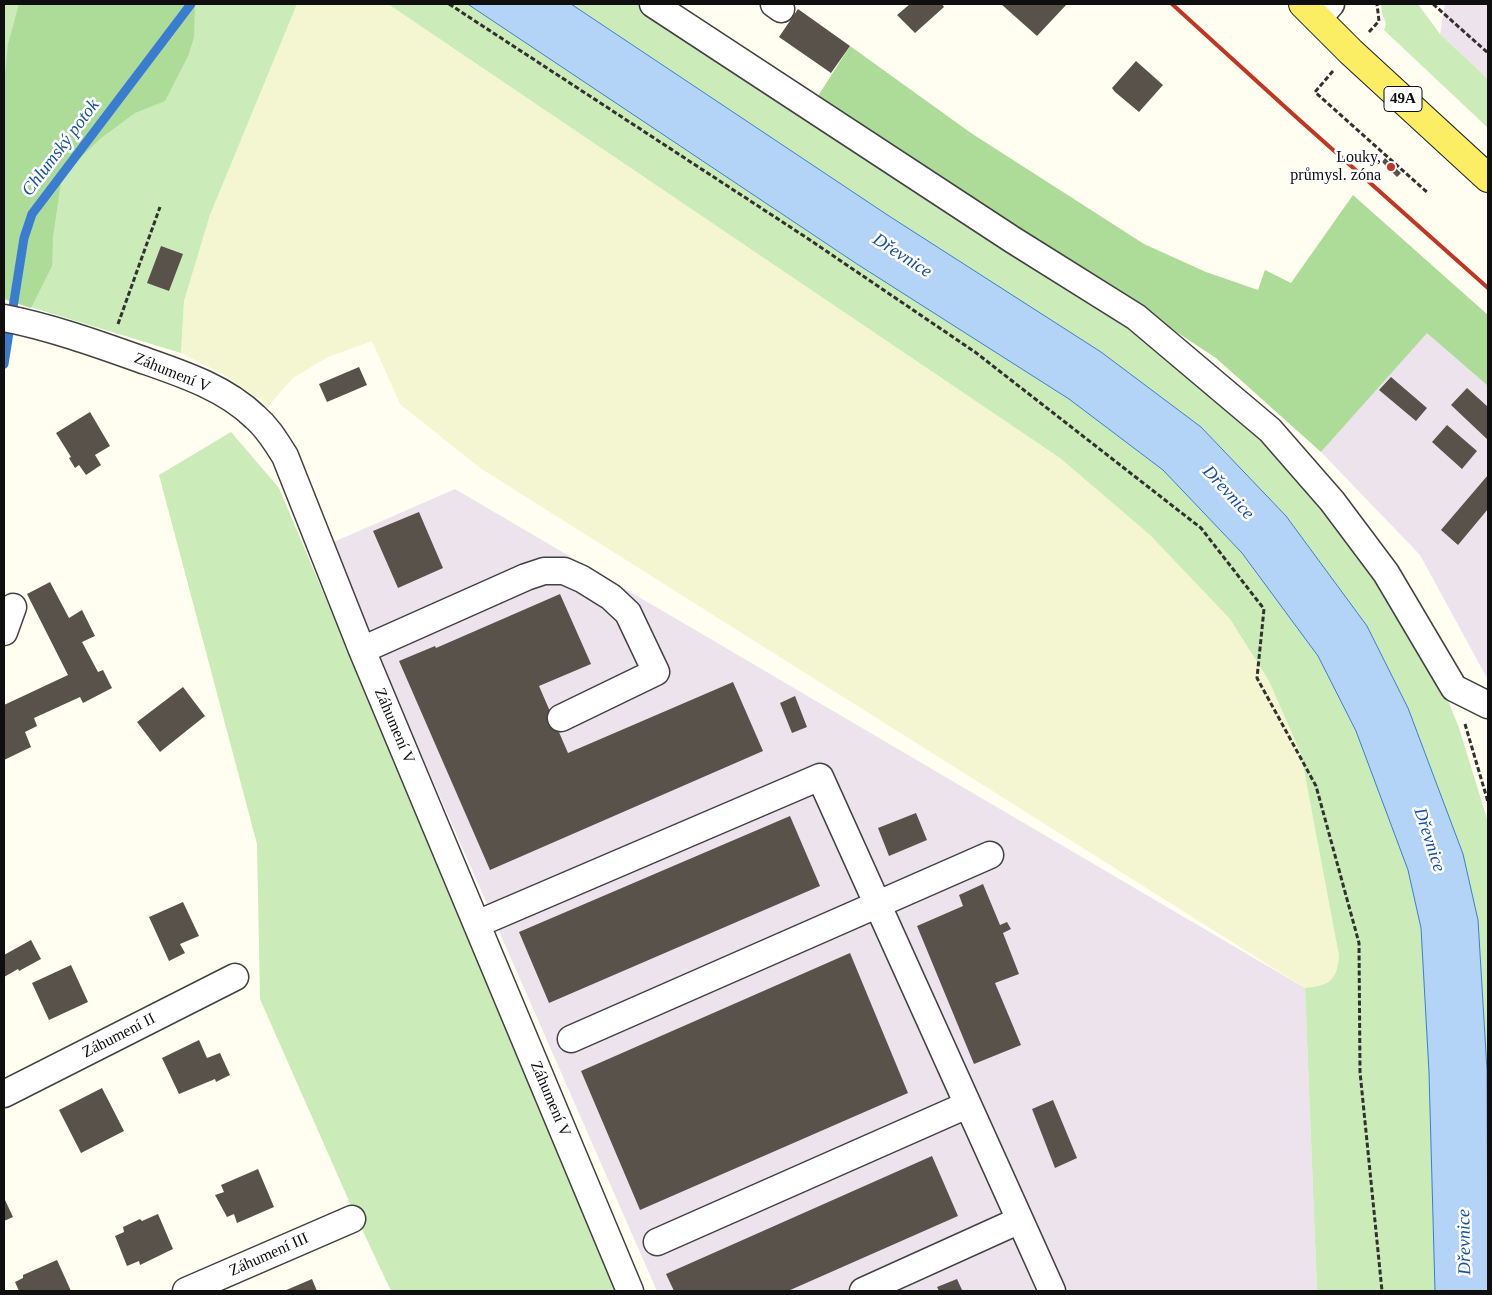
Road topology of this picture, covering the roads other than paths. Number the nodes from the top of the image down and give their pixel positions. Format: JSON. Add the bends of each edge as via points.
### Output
{"nodes":[{"id":1,"x":653,"y":4,"type":"edge"},
{"id":2,"x":1317,"y":9,"type":"edge"},
{"id":3,"x":1488,"y":178,"type":"edge"},
{"id":4,"x":4,"y":318,"type":"edge"},
{"id":5,"x":13,"y":606,"type":"dead end"},
{"id":6,"x":4,"y":632,"type":"edge"},
{"id":7,"x":362,"y":650,"type":"junction"},
{"id":8,"x":1488,"y":705,"type":"edge"},
{"id":9,"x":561,"y":718,"type":"dead end"},
{"id":10,"x":990,"y":855,"type":"dead end"},
{"id":11,"x":878,"y":906,"type":"junction"},
{"id":12,"x":477,"y":924,"type":"junction"},
{"id":13,"x":234,"y":977,"type":"dead end"},
{"id":14,"x":571,"y":1039,"type":"dead end"},
{"id":15,"x":4,"y":1094,"type":"edge"},
{"id":16,"x":967,"y":1105,"type":"junction"},
{"id":17,"x":352,"y":1218,"type":"dead end"},
{"id":18,"x":1020,"y":1220,"type":"junction"},
{"id":19,"x":657,"y":1242,"type":"dead end"},
{"id":20,"x":186,"y":1291,"type":"edge"},
{"id":21,"x":630,"y":1291,"type":"edge"},
{"id":22,"x":862,"y":1291,"type":"edge"},
{"id":23,"x":1052,"y":1291,"type":"edge"}],
"edges":[{"from":1,"to":8,"type":"street","via":[[1012,240],[1136,317],[1270,430],[1332,501],[1386,573],[1454,688]]},
{"from":2,"to":3,"type":"main road","number":"49A","via":[[1351,52]]},
{"from":4,"to":7,"type":"street","name":"Záhumení V","via":[[110,348],[196,379],[255,416],[285,456]]},
{"from":5,"to":6,"type":"street"},
{"from":7,"to":9,"type":"street","via":[[526,577],[544,571],[564,571],[611,597],[628,613],[656,672]]},
{"from":7,"to":12,"type":"street","name":"Záhumení V"},
{"from":10,"to":11,"type":"street"},
{"from":11,"to":12,"type":"street","via":[[820,777]]},
{"from":11,"to":14,"type":"street"},
{"from":11,"to":16,"type":"street"},
{"from":12,"to":21,"type":"street","name":"Záhumení V"},
{"from":13,"to":15,"type":"street","name":"Záhumení II"},
{"from":16,"to":18,"type":"street"},
{"from":16,"to":19,"type":"street"},
{"from":17,"to":20,"type":"street","name":"Záhumení III"},
{"from":18,"to":22,"type":"street"},
{"from":18,"to":23,"type":"street"}]}
